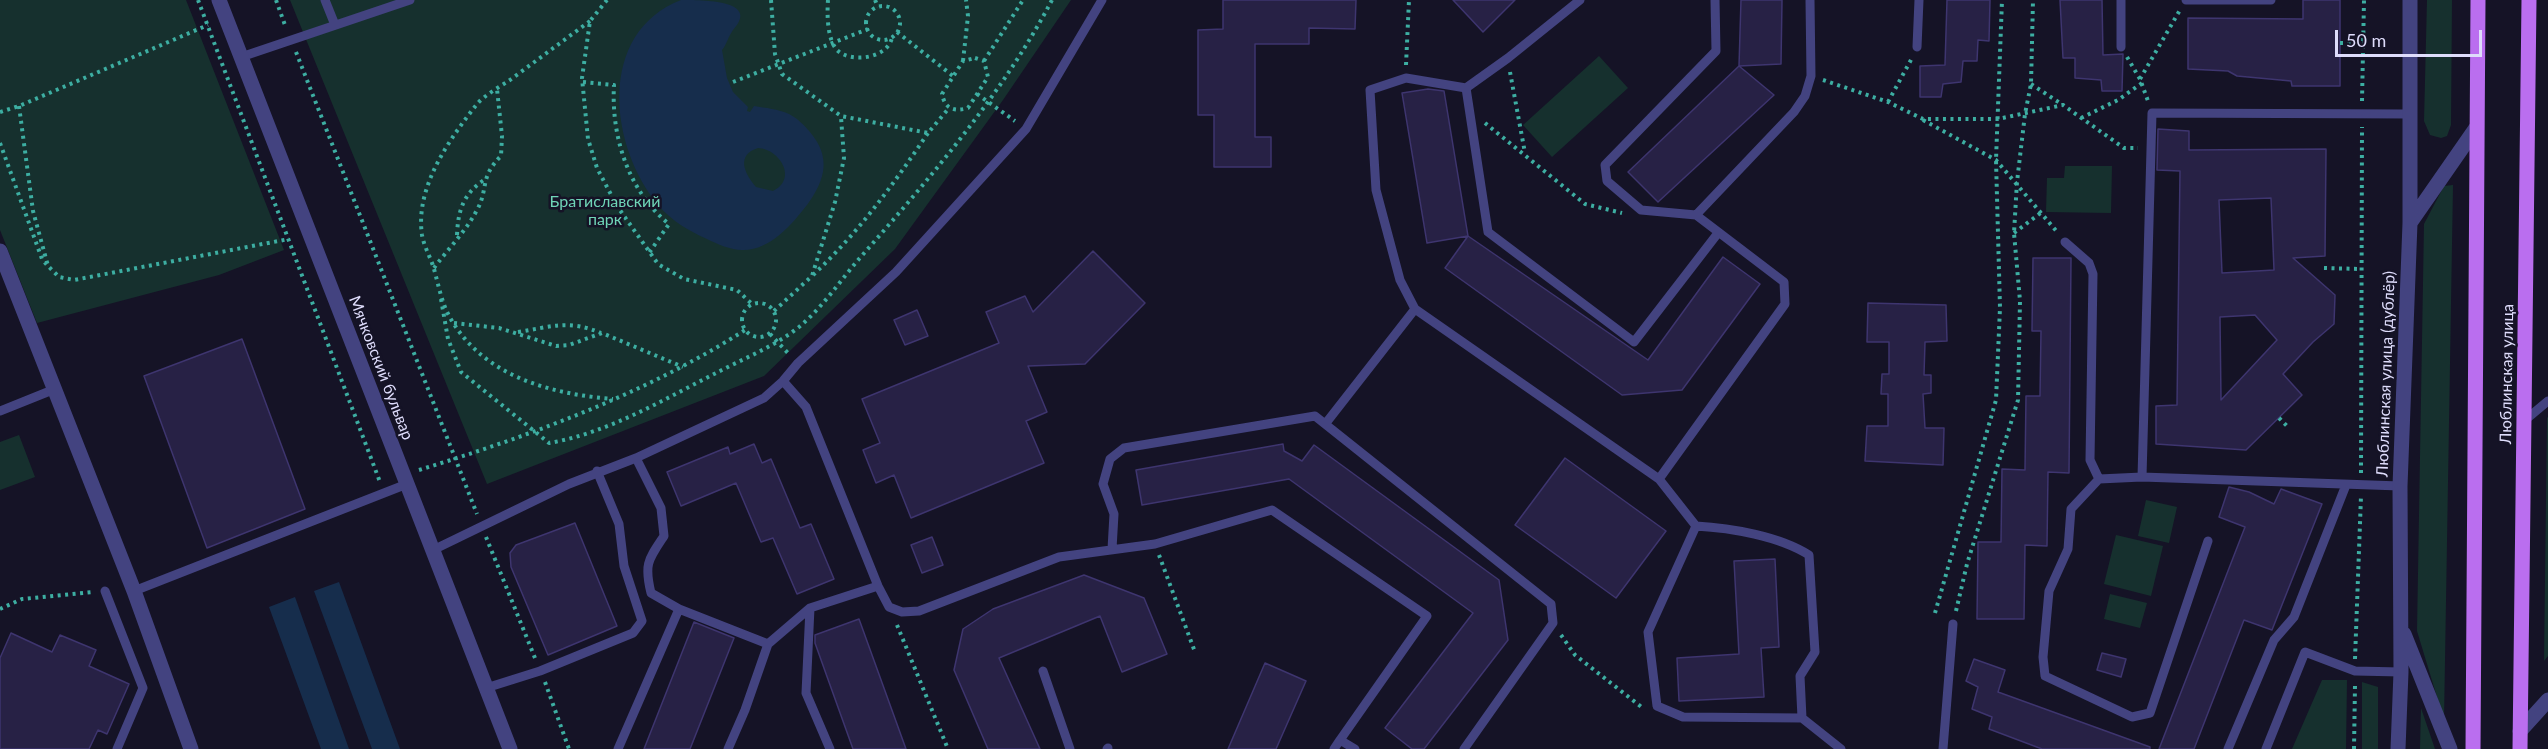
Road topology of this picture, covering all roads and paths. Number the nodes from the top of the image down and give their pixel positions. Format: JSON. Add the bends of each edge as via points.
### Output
{"nodes":[{"id":1,"x":198,"y":0,"type":"edge"},
{"id":2,"x":219,"y":0,"type":"edge"},
{"id":3,"x":276,"y":0,"type":"edge"},
{"id":4,"x":325,"y":0,"type":"edge"},
{"id":5,"x":410,"y":0,"type":"edge"},
{"id":6,"x":607,"y":0,"type":"edge"},
{"id":7,"x":771,"y":0,"type":"edge"},
{"id":8,"x":828,"y":0,"type":"edge"},
{"id":9,"x":875,"y":0,"type":"edge"},
{"id":10,"x":966,"y":0,"type":"edge"},
{"id":11,"x":1023,"y":0,"type":"edge"},
{"id":12,"x":1052,"y":0,"type":"edge"},
{"id":13,"x":1102,"y":0,"type":"edge"},
{"id":14,"x":1409,"y":0,"type":"edge"},
{"id":15,"x":1580,"y":0,"type":"edge"},
{"id":16,"x":1715,"y":0,"type":"edge"},
{"id":17,"x":1810,"y":0,"type":"edge"},
{"id":18,"x":1919,"y":0,"type":"edge"},
{"id":19,"x":2002,"y":0,"type":"edge"},
{"id":20,"x":2033,"y":0,"type":"edge"},
{"id":21,"x":2121,"y":0,"type":"edge"},
{"id":22,"x":2186,"y":0,"type":"edge"},
{"id":23,"x":2271,"y":0,"type":"edge"},
{"id":24,"x":2364,"y":0,"type":"edge"},
{"id":25,"x":2410,"y":0,"type":"edge"},
{"id":26,"x":2478,"y":0,"type":"edge"},
{"id":27,"x":2529,"y":0,"type":"edge"},
{"id":28,"x":878,"y":7,"type":"junction"},
{"id":29,"x":590,"y":21,"type":"junction"},
{"id":30,"x":208,"y":25,"type":"junction"},
{"id":31,"x":335,"y":25,"type":"junction"},
{"id":32,"x":868,"y":29,"type":"junction"},
{"id":33,"x":897,"y":32,"type":"junction"},
{"id":34,"x":892,"y":37,"type":"junction"},
{"id":35,"x":291,"y":40,"type":"junction"},
{"id":36,"x":833,"y":42,"type":"junction"},
{"id":37,"x":2340,"y":43,"type":"dead end"},
{"id":38,"x":2363,"y":43,"type":"junction"},
{"id":39,"x":1917,"y":47,"type":"joint"},
{"id":40,"x":2121,"y":47,"type":"joint"},
{"id":41,"x":241,"y":57,"type":"junction"},
{"id":42,"x":1508,"y":58,"type":"junction"},
{"id":43,"x":963,"y":61,"type":"junction"},
{"id":44,"x":984,"y":61,"type":"junction"},
{"id":45,"x":778,"y":64,"type":"junction"},
{"id":46,"x":1811,"y":76,"type":"junction"},
{"id":47,"x":953,"y":77,"type":"junction"},
{"id":48,"x":1406,"y":78,"type":"junction"},
{"id":49,"x":2141,"y":81,"type":"junction"},
{"id":50,"x":583,"y":82,"type":"junction"},
{"id":51,"x":733,"y":82,"type":"dead end"},
{"id":52,"x":2031,"y":84,"type":"junction"},
{"id":53,"x":1466,"y":88,"type":"junction"},
{"id":54,"x":497,"y":89,"type":"junction"},
{"id":55,"x":977,"y":94,"type":"junction"},
{"id":56,"x":989,"y":102,"type":"junction"},
{"id":57,"x":1888,"y":102,"type":"junction"},
{"id":58,"x":2063,"y":105,"type":"junction"},
{"id":59,"x":19,"y":106,"type":"junction"},
{"id":60,"x":949,"y":108,"type":"junction"},
{"id":61,"x":1469,"y":110,"type":"junction"},
{"id":62,"x":0,"y":112,"type":"edge"},
{"id":63,"x":2152,"y":113,"type":"junction"},
{"id":64,"x":2025,"y":114,"type":"junction"},
{"id":65,"x":2409,"y":114,"type":"junction"},
{"id":66,"x":2362,"y":115,"type":"junction"},
{"id":67,"x":842,"y":116,"type":"junction"},
{"id":68,"x":2080,"y":118,"type":"junction"},
{"id":69,"x":1923,"y":119,"type":"junction"},
{"id":70,"x":1998,"y":119,"type":"junction"},
{"id":71,"x":2476,"y":128,"type":"junction"},
{"id":72,"x":1026,"y":129,"type":"junction"},
{"id":73,"x":928,"y":133,"type":"junction"},
{"id":74,"x":0,"y":143,"type":"edge"},
{"id":75,"x":2151,"y":148,"type":"junction"},
{"id":76,"x":1525,"y":154,"type":"junction"},
{"id":77,"x":1996,"y":160,"type":"junction"},
{"id":78,"x":484,"y":180,"type":"junction"},
{"id":79,"x":2017,"y":182,"type":"junction"},
{"id":80,"x":2042,"y":212,"type":"junction"},
{"id":81,"x":1625,"y":214,"type":"dead end"},
{"id":82,"x":1696,"y":215,"type":"junction"},
{"id":83,"x":2410,"y":223,"type":"junction"},
{"id":84,"x":1718,"y":233,"type":"junction"},
{"id":85,"x":2014,"y":233,"type":"junction"},
{"id":86,"x":457,"y":237,"type":"junction"},
{"id":87,"x":289,"y":239,"type":"junction"},
{"id":88,"x":2065,"y":242,"type":"joint"},
{"id":89,"x":0,"y":251,"type":"edge"},
{"id":90,"x":649,"y":254,"type":"junction"},
{"id":91,"x":48,"y":266,"type":"junction"},
{"id":92,"x":434,"y":268,"type":"junction"},
{"id":93,"x":2324,"y":268,"type":"dead end"},
{"id":94,"x":2361,"y":269,"type":"junction"},
{"id":95,"x":812,"y":276,"type":"junction"},
{"id":96,"x":441,"y":299,"type":"junction"},
{"id":97,"x":752,"y":304,"type":"junction"},
{"id":98,"x":1415,"y":309,"type":"junction"},
{"id":99,"x":774,"y":311,"type":"junction"},
{"id":100,"x":453,"y":323,"type":"junction"},
{"id":101,"x":745,"y":330,"type":"junction"},
{"id":102,"x":516,"y":332,"type":"junction"},
{"id":103,"x":602,"y":333,"type":"junction"},
{"id":104,"x":770,"y":334,"type":"junction"},
{"id":105,"x":779,"y":343,"type":"junction"},
{"id":106,"x":798,"y":363,"type":"junction"},
{"id":107,"x":683,"y":368,"type":"junction"},
{"id":108,"x":783,"y":381,"type":"junction"},
{"id":109,"x":55,"y":389,"type":"junction"},
{"id":110,"x":613,"y":399,"type":"junction"},
{"id":111,"x":2548,"y":401,"type":"edge"},
{"id":112,"x":0,"y":411,"type":"edge"},
{"id":113,"x":2279,"y":418,"type":"dead end"},
{"id":114,"x":2524,"y":421,"type":"junction"},
{"id":115,"x":1326,"y":423,"type":"junction"},
{"id":116,"x":2289,"y":428,"type":"dead end"},
{"id":117,"x":534,"y":432,"type":"junction"},
{"id":118,"x":458,"y":458,"type":"junction"},
{"id":119,"x":636,"y":458,"type":"junction"},
{"id":120,"x":597,"y":471,"type":"junction"},
{"id":121,"x":2142,"y":477,"type":"junction"},
{"id":122,"x":1659,"y":479,"type":"junction"},
{"id":123,"x":2099,"y":479,"type":"junction"},
{"id":124,"x":405,"y":480,"type":"junction"},
{"id":125,"x":380,"y":482,"type":"junction"},
{"id":126,"x":2346,"y":485,"type":"junction"},
{"id":127,"x":2361,"y":485,"type":"junction"},
{"id":128,"x":2400,"y":486,"type":"junction"},
{"id":129,"x":385,"y":493,"type":"junction"},
{"id":130,"x":1696,"y":526,"type":"junction"},
{"id":131,"x":482,"y":527,"type":"junction"},
{"id":132,"x":2208,"y":541,"type":"dead end"},
{"id":133,"x":1155,"y":543,"type":"junction"},
{"id":134,"x":1112,"y":549,"type":"junction"},
{"id":135,"x":432,"y":550,"type":"junction"},
{"id":136,"x":878,"y":586,"type":"junction"},
{"id":137,"x":105,"y":591,"type":"joint"},
{"id":138,"x":134,"y":591,"type":"junction"},
{"id":139,"x":889,"y":607,"type":"junction"},
{"id":140,"x":810,"y":608,"type":"junction"},
{"id":141,"x":0,"y":609,"type":"edge"},
{"id":142,"x":680,"y":609,"type":"junction"},
{"id":143,"x":1935,"y":612,"type":"dead end"},
{"id":144,"x":2400,"y":622,"type":"junction"},
{"id":145,"x":1553,"y":623,"type":"junction"},
{"id":146,"x":1953,"y":624,"type":"joint"},
{"id":147,"x":768,"y":645,"type":"junction"},
{"id":148,"x":1195,"y":652,"type":"dead end"},
{"id":149,"x":540,"y":671,"type":"junction"},
{"id":150,"x":1043,"y":671,"type":"dead end"},
{"id":151,"x":2355,"y":671,"type":"junction"},
{"id":152,"x":2401,"y":672,"type":"junction"},
{"id":153,"x":486,"y":688,"type":"junction"},
{"id":154,"x":2548,"y":700,"type":"edge"},
{"id":155,"x":1657,"y":706,"type":"junction"},
{"id":156,"x":1802,"y":718,"type":"junction"},
{"id":157,"x":2520,"y":731,"type":"junction"},
{"id":158,"x":1340,"y":740,"type":"junction"},
{"id":159,"x":117,"y":749,"type":"edge"},
{"id":160,"x":191,"y":749,"type":"edge"},
{"id":161,"x":510,"y":749,"type":"edge"},
{"id":162,"x":569,"y":749,"type":"edge"},
{"id":163,"x":618,"y":749,"type":"edge"},
{"id":164,"x":728,"y":749,"type":"edge"},
{"id":165,"x":830,"y":749,"type":"edge"},
{"id":166,"x":948,"y":749,"type":"edge"},
{"id":167,"x":1070,"y":749,"type":"edge"},
{"id":168,"x":1334,"y":749,"type":"edge"},
{"id":169,"x":1354,"y":749,"type":"edge"},
{"id":170,"x":1464,"y":749,"type":"edge"},
{"id":171,"x":1841,"y":749,"type":"edge"},
{"id":172,"x":1943,"y":749,"type":"edge"},
{"id":173,"x":2229,"y":749,"type":"edge"},
{"id":174,"x":2266,"y":749,"type":"edge"},
{"id":175,"x":2354,"y":749,"type":"edge"},
{"id":176,"x":2398,"y":749,"type":"edge"},
{"id":177,"x":2450,"y":749,"type":"edge"},
{"id":178,"x":2473,"y":749,"type":"edge"},
{"id":179,"x":2520,"y":749,"type":"edge"}],
"edges":[{"from":1,"to":30,"type":"path"},
{"from":2,"to":41,"type":"street","name":"Мячковский бульвар"},
{"from":3,"to":35,"type":"path"},
{"from":4,"to":31,"type":"lane"},
{"from":5,"to":31,"type":"lane"},
{"from":6,"to":29,"type":"path"},
{"from":7,"to":45,"type":"path"},
{"from":8,"to":36,"type":"path"},
{"from":9,"to":28,"type":"path"},
{"from":10,"to":43,"type":"path"},
{"from":11,"to":44,"type":"path"},
{"from":12,"to":56,"type":"path","via":[[1017,63]]},
{"from":13,"to":72,"type":"lane"},
{"from":14,"to":48,"type":"path"},
{"from":15,"to":42,"type":"lane"},
{"from":16,"to":82,"type":"lane","via":[[1716,51],[1605,165],[1607,181],[1641,210]]},
{"from":17,"to":46,"type":"lane"},
{"from":18,"to":39,"type":"lane"},
{"from":19,"to":70,"type":"path"},
{"from":20,"to":52,"type":"path"},
{"from":21,"to":40,"type":"lane"},
{"from":22,"to":23,"type":"lane"},
{"from":22,"to":49,"type":"path"},
{"from":24,"to":38,"type":"path"},
{"from":25,"to":65,"type":"street","name":"Люблинская улица (дублёр)"},
{"from":26,"to":71,"type":"main road","name":"Люблинская улица"},
{"from":27,"to":114,"type":"main road","name":"Люблинская улица"},
{"from":28,"to":32,"type":"path","via":[[867,18]]},
{"from":28,"to":33,"type":"path","via":[[886,6],[897,14]]},
{"from":29,"to":50,"type":"path"},
{"from":29,"to":54,"type":"path"},
{"from":30,"to":59,"type":"path"},
{"from":30,"to":87,"type":"path"},
{"from":31,"to":35,"type":"lane"},
{"from":32,"to":34,"type":"path","via":[[878,39]]},
{"from":32,"to":36,"type":"path"},
{"from":33,"to":34,"type":"path"},
{"from":33,"to":47,"type":"path"},
{"from":34,"to":36,"type":"path","via":[[886,48],[863,57],[844,55]]},
{"from":35,"to":41,"type":"lane"},
{"from":35,"to":118,"type":"path"},
{"from":36,"to":45,"type":"path"},
{"from":37,"to":38,"type":"path"},
{"from":38,"to":66,"type":"path"},
{"from":39,"to":57,"type":"path"},
{"from":40,"to":49,"type":"path"},
{"from":41,"to":124,"type":"street","name":"Мячковский бульвар"},
{"from":42,"to":53,"type":"lane"},
{"from":42,"to":76,"type":"path"},
{"from":43,"to":44,"type":"path"},
{"from":43,"to":47,"type":"path"},
{"from":44,"to":55,"type":"path","via":[[988,77]]},
{"from":45,"to":51,"type":"path"},
{"from":45,"to":67,"type":"path","via":[[782,74]]},
{"from":46,"to":57,"type":"path"},
{"from":46,"to":82,"type":"lane","via":[[1805,96],[1794,112]]},
{"from":47,"to":60,"type":"path","via":[[942,94]]},
{"from":48,"to":53,"type":"lane"},
{"from":48,"to":98,"type":"lane","via":[[1370,90],[1376,190],[1400,280]]},
{"from":49,"to":63,"type":"path"},
{"from":49,"to":68,"type":"path","via":[[2118,100]]},
{"from":50,"to":90,"type":"path","via":[[588,139],[597,168]]},
{"from":50,"to":90,"type":"path","via":[[614,85],[622,153],[638,188],[669,224]]},
{"from":52,"to":58,"type":"path"},
{"from":52,"to":64,"type":"path"},
{"from":53,"to":61,"type":"lane"},
{"from":54,"to":78,"type":"path","via":[[502,152]]},
{"from":54,"to":92,"type":"path","via":[[479,102],[431,176],[422,209],[422,236]]},
{"from":55,"to":56,"type":"path"},
{"from":55,"to":60,"type":"path","via":[[968,108]]},
{"from":56,"to":72,"type":"path"},
{"from":56,"to":105,"type":"path","via":[[893,221],[802,325]]},
{"from":57,"to":69,"type":"path"},
{"from":58,"to":64,"type":"path"},
{"from":58,"to":68,"type":"path"},
{"from":59,"to":62,"type":"path"},
{"from":59,"to":91,"type":"path","via":[[33,211]]},
{"from":60,"to":73,"type":"path"},
{"from":61,"to":76,"type":"path"},
{"from":61,"to":84,"type":"lane","via":[[1488,232],[1634,342]]},
{"from":63,"to":66,"type":"lane"},
{"from":63,"to":75,"type":"lane"},
{"from":64,"to":70,"type":"path"},
{"from":64,"to":79,"type":"path"},
{"from":65,"to":66,"type":"lane"},
{"from":65,"to":83,"type":"street","name":"Люблинская улица (дублёр)"},
{"from":66,"to":94,"type":"path"},
{"from":67,"to":73,"type":"path"},
{"from":67,"to":95,"type":"path","via":[[844,158]]},
{"from":68,"to":75,"type":"path","via":[[2124,148]]},
{"from":69,"to":70,"type":"path"},
{"from":69,"to":77,"type":"path"},
{"from":70,"to":77,"type":"path"},
{"from":71,"to":83,"type":"street"},
{"from":71,"to":178,"type":"main road","name":"Люблинская улица"},
{"from":72,"to":106,"type":"lane","via":[[896,272]]},
{"from":73,"to":95,"type":"path","via":[[851,239]]},
{"from":74,"to":91,"type":"path","via":[[42,259]]},
{"from":75,"to":121,"type":"lane"},
{"from":76,"to":81,"type":"path","via":[[1585,204]]},
{"from":77,"to":79,"type":"path"},
{"from":77,"to":143,"type":"path","via":[[2000,308],[1996,400]]},
{"from":78,"to":86,"type":"path","via":[[478,207]]},
{"from":78,"to":86,"type":"path","via":[[463,201]]},
{"from":79,"to":80,"type":"path"},
{"from":79,"to":85,"type":"path"},
{"from":80,"to":85,"type":"path"},
{"from":80,"to":88,"type":"path"},
{"from":82,"to":84,"type":"lane"},
{"from":83,"to":128,"type":"street","name":"Люблинская улица (дублёр)"},
{"from":84,"to":122,"type":"lane","via":[[1784,282],[1785,304]]},
{"from":85,"to":146,"type":"path","via":[[2020,301],[2018,400],[1967,564]]},
{"from":86,"to":92,"type":"path"},
{"from":87,"to":91,"type":"path","via":[[74,280],[59,277]]},
{"from":87,"to":125,"type":"path"},
{"from":88,"to":123,"type":"lane","via":[[2089,262],[2093,274],[2090,460]]},
{"from":89,"to":109,"type":"street"},
{"from":90,"to":97,"type":"path","via":[[673,273],[700,284],[737,290]]},
{"from":92,"to":96,"type":"path"},
{"from":93,"to":94,"type":"path"},
{"from":94,"to":127,"type":"path"},
{"from":95,"to":99,"type":"path"},
{"from":96,"to":100,"type":"path"},
{"from":96,"to":117,"type":"path","via":[[448,339],[460,372]]},
{"from":97,"to":99,"type":"path","via":[[768,305]]},
{"from":97,"to":101,"type":"path","via":[[744,311]]},
{"from":98,"to":115,"type":"lane"},
{"from":98,"to":122,"type":"lane"},
{"from":99,"to":104,"type":"path","via":[[777,319]]},
{"from":100,"to":102,"type":"path"},
{"from":100,"to":110,"type":"path","via":[[485,358],[517,378],[574,396]]},
{"from":101,"to":104,"type":"path","via":[[752,336]]},
{"from":101,"to":107,"type":"path"},
{"from":102,"to":103,"type":"path","via":[[570,324]]},
{"from":102,"to":103,"type":"path","via":[[556,346]]},
{"from":103,"to":107,"type":"path"},
{"from":104,"to":105,"type":"path"},
{"from":105,"to":106,"type":"path"},
{"from":105,"to":117,"type":"path","via":[[643,410],[571,440],[549,443]]},
{"from":106,"to":108,"type":"lane"},
{"from":107,"to":110,"type":"path"},
{"from":108,"to":119,"type":"lane","via":[[764,398]]},
{"from":108,"to":136,"type":"lane","via":[[806,407]]},
{"from":109,"to":112,"type":"lane"},
{"from":109,"to":138,"type":"street"},
{"from":110,"to":117,"type":"path"},
{"from":111,"to":114,"type":"lane"},
{"from":113,"to":116,"type":"path"},
{"from":114,"to":157,"type":"main road","name":"Люблинская улица"},
{"from":115,"to":134,"type":"lane","via":[[1315,416],[1124,447],[1110,459],[1103,484],[1114,514]]},
{"from":115,"to":145,"type":"lane","via":[[1551,604]]},
{"from":117,"to":118,"type":"path"},
{"from":118,"to":124,"type":"path"},
{"from":118,"to":131,"type":"path"},
{"from":119,"to":120,"type":"lane"},
{"from":119,"to":142,"type":"lane","via":[[661,508],[663,526],[664,536],[651,555],[646,572],[651,593]]},
{"from":120,"to":131,"type":"lane"},
{"from":120,"to":149,"type":"lane","via":[[619,524],[624,566],[642,621],[633,633]]},
{"from":121,"to":123,"type":"lane"},
{"from":121,"to":126,"type":"lane"},
{"from":122,"to":130,"type":"lane"},
{"from":123,"to":132,"type":"lane","via":[[2071,509],[2068,549],[2049,591],[2045,676],[2132,717],[2150,713]]},
{"from":124,"to":125,"type":"path"},
{"from":124,"to":129,"type":"lane"},
{"from":124,"to":135,"type":"street","name":"Мячковский бульвар"},
{"from":125,"to":129,"type":"path"},
{"from":126,"to":127,"type":"lane"},
{"from":126,"to":173,"type":"lane","via":[[2294,617],[2274,640]]},
{"from":127,"to":128,"type":"lane"},
{"from":127,"to":151,"type":"path"},
{"from":128,"to":144,"type":"street","name":"Люблинская улица (дублёр)"},
{"from":129,"to":138,"type":"lane"},
{"from":130,"to":155,"type":"lane","via":[[1648,632]]},
{"from":130,"to":156,"type":"lane","via":[[1725,528],[1796,547],[1809,555],[1815,652],[1800,676]]},
{"from":131,"to":135,"type":"lane"},
{"from":131,"to":149,"type":"path"},
{"from":133,"to":134,"type":"lane"},
{"from":133,"to":148,"type":"path"},
{"from":133,"to":158,"type":"lane","via":[[1272,510],[1428,615]]},
{"from":134,"to":139,"type":"lane","via":[[1059,557],[919,611],[902,612]]},
{"from":135,"to":153,"type":"street","name":"Мячковский бульвар"},
{"from":136,"to":139,"type":"lane"},
{"from":136,"to":140,"type":"lane"},
{"from":137,"to":141,"type":"path","via":[[21,599]]},
{"from":137,"to":159,"type":"lane","via":[[143,688]]},
{"from":138,"to":160,"type":"street"},
{"from":139,"to":166,"type":"path"},
{"from":140,"to":147,"type":"lane"},
{"from":140,"to":165,"type":"lane","via":[[806,693]]},
{"from":142,"to":147,"type":"lane"},
{"from":142,"to":163,"type":"lane"},
{"from":144,"to":152,"type":"street","name":"Люблинская улица (дублёр)"},
{"from":144,"to":177,"type":"street"},
{"from":145,"to":155,"type":"path","via":[[1575,656],[1650,714]]},
{"from":145,"to":170,"type":"lane"},
{"from":146,"to":172,"type":"lane"},
{"from":147,"to":164,"type":"lane"},
{"from":149,"to":153,"type":"lane"},
{"from":149,"to":162,"type":"path"},
{"from":150,"to":167,"type":"lane"},
{"from":151,"to":152,"type":"lane"},
{"from":151,"to":174,"type":"lane","via":[[2305,652]]},
{"from":151,"to":175,"type":"path"},
{"from":152,"to":176,"type":"street","name":"Люблинская улица (дублёр)"},
{"from":153,"to":161,"type":"street","name":"Мячковский бульвар"},
{"from":154,"to":157,"type":"street"},
{"from":155,"to":156,"type":"lane","via":[[1683,717]]},
{"from":156,"to":171,"type":"lane"},
{"from":157,"to":179,"type":"main road","name":"Люблинская улица"},
{"from":158,"to":168,"type":"lane"},
{"from":158,"to":169,"type":"lane"}]}
